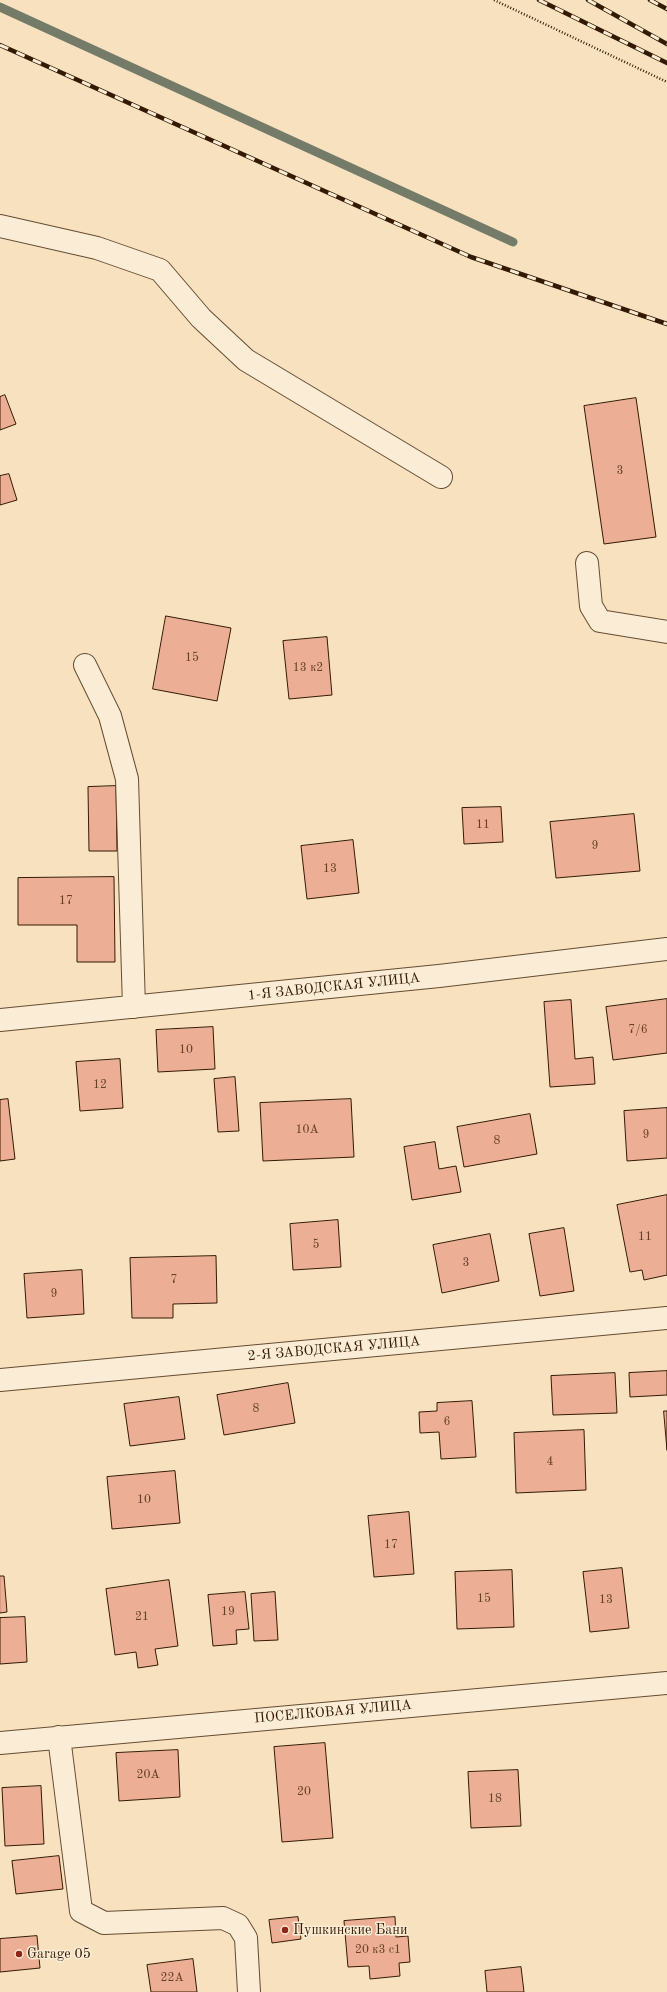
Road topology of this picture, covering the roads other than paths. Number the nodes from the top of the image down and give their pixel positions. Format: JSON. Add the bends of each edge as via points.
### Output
{"nodes":[{"id":1,"x":0,"y":226,"type":"edge"},
{"id":2,"x":441,"y":477,"type":"dead end"},
{"id":3,"x":587,"y":563,"type":"dead end"},
{"id":4,"x":667,"y":632,"type":"edge"},
{"id":5,"x":85,"y":666,"type":"dead end"},
{"id":6,"x":667,"y":949,"type":"edge"},
{"id":7,"x":134,"y":1007,"type":"junction"},
{"id":8,"x":0,"y":1020,"type":"edge"},
{"id":9,"x":667,"y":1318,"type":"edge"},
{"id":10,"x":0,"y":1380,"type":"edge"},
{"id":11,"x":667,"y":1683,"type":"edge"},
{"id":12,"x":59,"y":1737,"type":"junction"},
{"id":13,"x":0,"y":1743,"type":"edge"},
{"id":14,"x":250,"y":1992,"type":"edge"}],
"edges":[{"from":1,"to":2,"type":"street","via":[[97,248],[160,270],[201,318],[246,360]]},
{"from":3,"to":4,"type":"street","via":[[591,606],[600,621]]},
{"from":5,"to":7,"type":"street","via":[[110,716],[126,779]]},
{"from":6,"to":7,"type":"street","name":"1-Я ЗАВОДСКАЯ УЛИЦА","via":[[439,976]]},
{"from":7,"to":8,"type":"street","name":"1-Я ЗАВОДСКАЯ УЛИЦА"},
{"from":9,"to":10,"type":"street","name":"2-Я ЗАВОДСКАЯ УЛИЦА"},
{"from":11,"to":12,"type":"street","name":"ПОСЕЛКОВАЯ УЛИЦА"},
{"from":12,"to":13,"type":"street","name":"ПОСЕЛКОВАЯ УЛИЦА"},
{"from":12,"to":14,"type":"street","via":[[81,1911],[104,1923],[223,1918],[238,1925],[246,1938]]}]}
